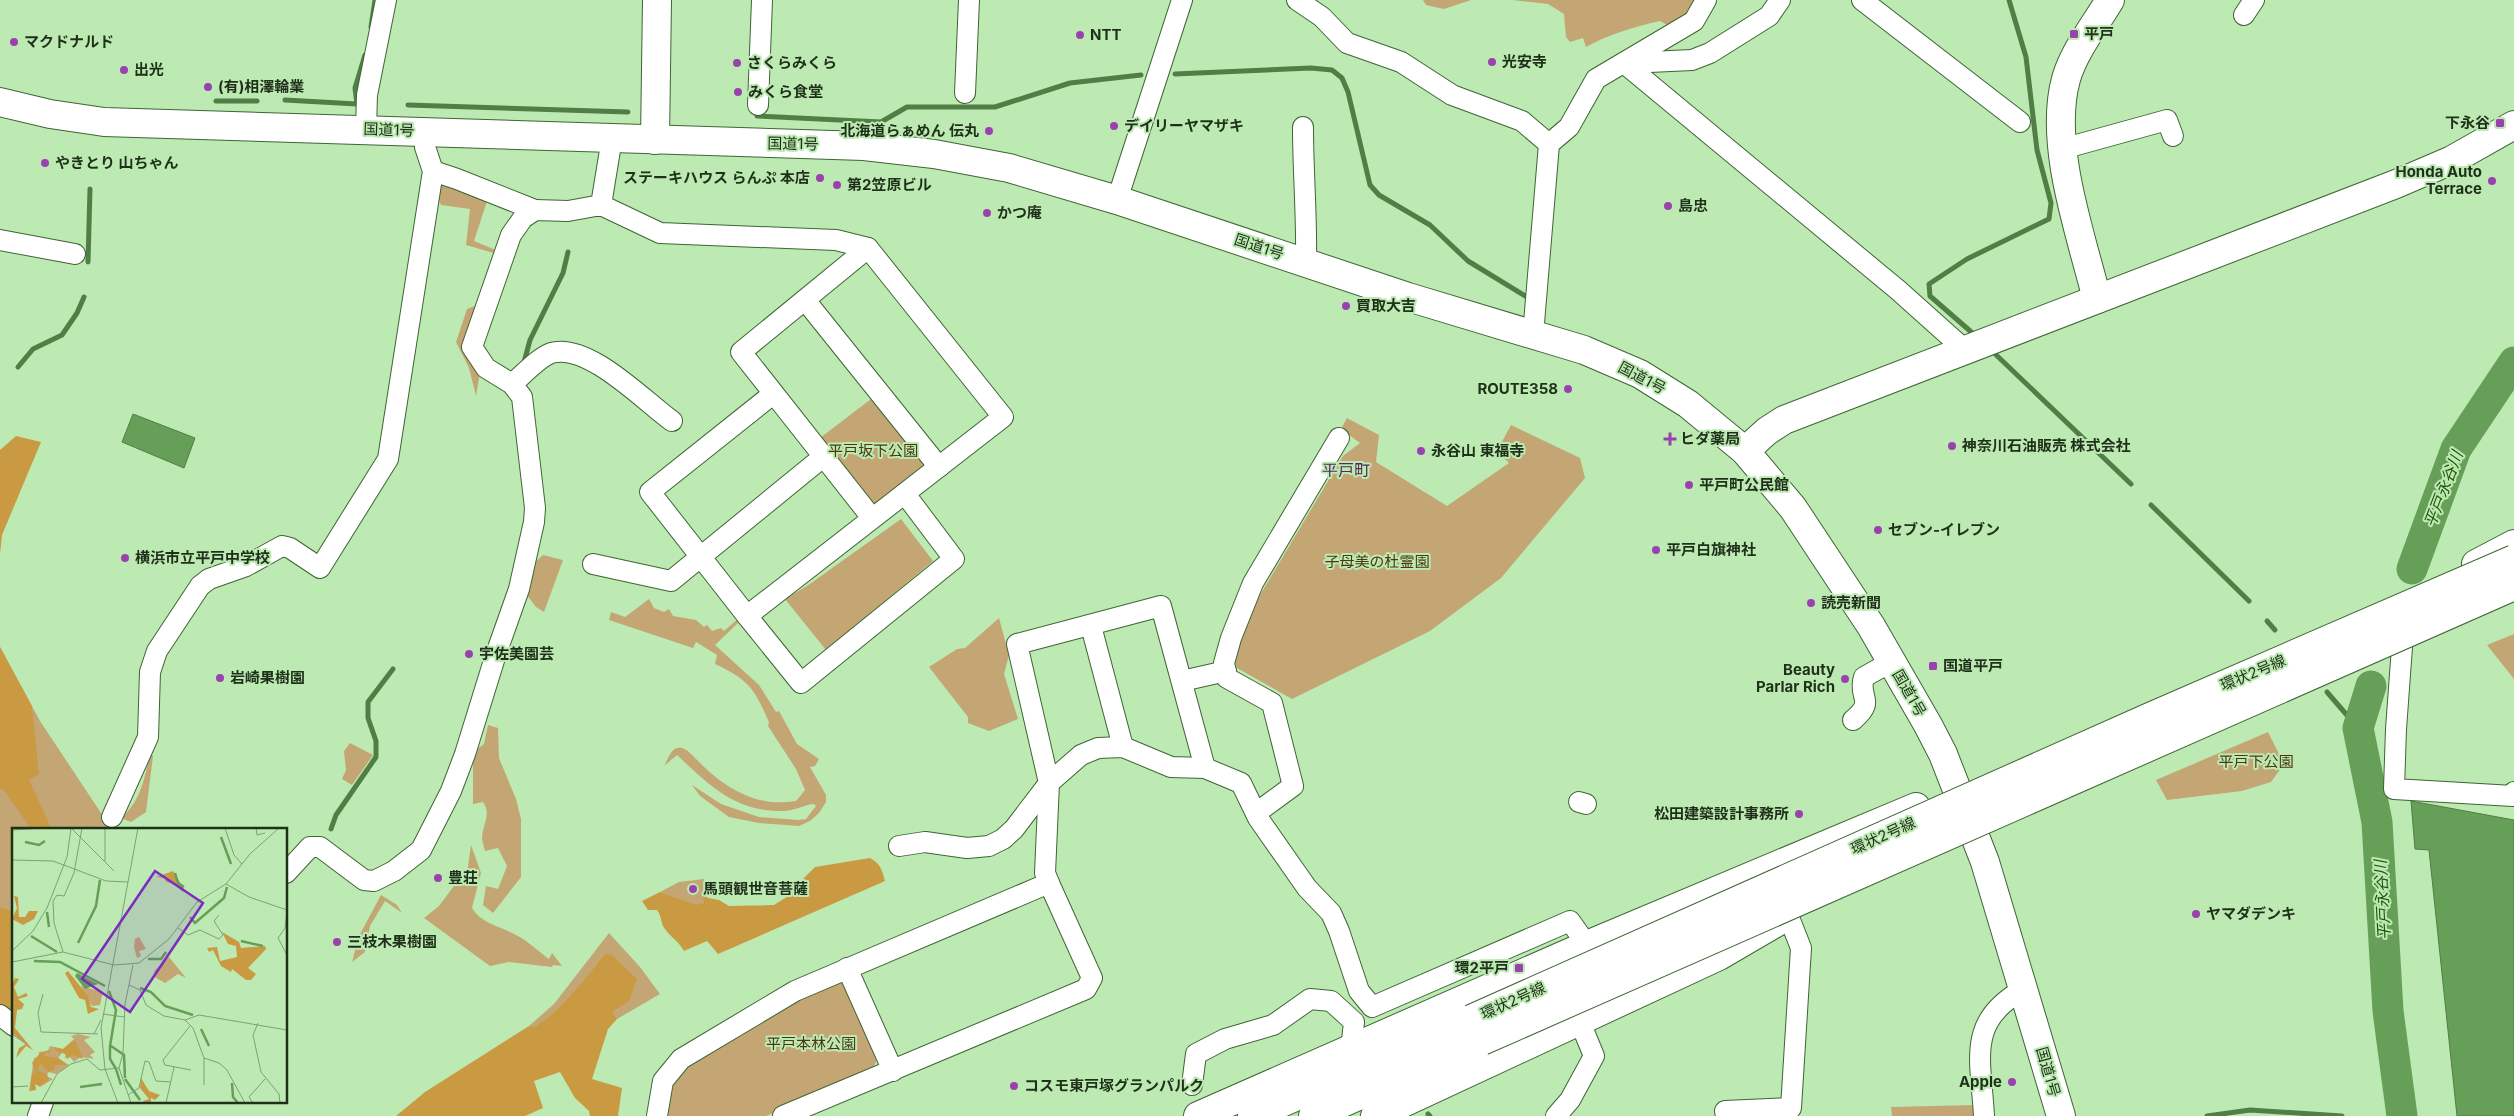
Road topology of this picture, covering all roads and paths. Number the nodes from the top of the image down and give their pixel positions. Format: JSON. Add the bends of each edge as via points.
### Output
{"nodes":[{"id":1,"x":386,"y":0,"type":"edge"},
{"id":2,"x":657,"y":0,"type":"edge"},
{"id":3,"x":762,"y":0,"type":"edge"},
{"id":4,"x":969,"y":0,"type":"edge"},
{"id":5,"x":1182,"y":0,"type":"edge"},
{"id":6,"x":1297,"y":0,"type":"edge"},
{"id":7,"x":1706,"y":0,"type":"edge"},
{"id":8,"x":1780,"y":0,"type":"edge"},
{"id":9,"x":1862,"y":0,"type":"edge"},
{"id":10,"x":2110,"y":0,"type":"edge"},
{"id":11,"x":1624,"y":63,"type":"junction"},
{"id":12,"x":965,"y":94,"type":"dead end"},
{"id":13,"x":0,"y":102,"type":"edge"},
{"id":14,"x":758,"y":105,"type":"dead end"},
{"id":15,"x":2020,"y":122,"type":"dead end"},
{"id":16,"x":2514,"y":125,"type":"edge"},
{"id":17,"x":1303,"y":127,"type":"dead end"},
{"id":18,"x":366,"y":129,"type":"junction"},
{"id":19,"x":424,"y":131,"type":"junction"},
{"id":20,"x":2172,"y":136,"type":"dead end"},
{"id":21,"x":612,"y":138,"type":"junction"},
{"id":22,"x":655,"y":140,"type":"junction"},
{"id":23,"x":1549,"y":144,"type":"junction"},
{"id":24,"x":2062,"y":150,"type":"junction"},
{"id":25,"x":433,"y":172,"type":"junction"},
{"id":26,"x":1117,"y":200,"type":"junction"},
{"id":27,"x":600,"y":205,"type":"junction"},
{"id":28,"x":535,"y":210,"type":"junction"},
{"id":29,"x":0,"y":240,"type":"edge"},
{"id":30,"x":868,"y":248,"type":"junction"},
{"id":31,"x":76,"y":254,"type":"dead end"},
{"id":32,"x":1306,"y":263,"type":"junction"},
{"id":33,"x":2097,"y":299,"type":"junction"},
{"id":34,"x":805,"y":300,"type":"junction"},
{"id":35,"x":1533,"y":335,"type":"junction"},
{"id":36,"x":1965,"y":350,"type":"junction"},
{"id":37,"x":512,"y":384,"type":"junction"},
{"id":38,"x":773,"y":394,"type":"junction"},
{"id":39,"x":672,"y":422,"type":"dead end"},
{"id":40,"x":1339,"y":438,"type":"dead end"},
{"id":41,"x":1745,"y":452,"type":"junction"},
{"id":42,"x":823,"y":457,"type":"junction"},
{"id":43,"x":939,"y":467,"type":"junction"},
{"id":44,"x":905,"y":494,"type":"junction"},
{"id":45,"x":872,"y":518,"type":"junction"},
{"id":46,"x":2514,"y":544,"type":"edge"},
{"id":47,"x":701,"y":558,"type":"junction"},
{"id":48,"x":2514,"y":560,"type":"edge"},
{"id":49,"x":593,"y":564,"type":"dead end"},
{"id":50,"x":2514,"y":586,"type":"edge"},
{"id":51,"x":2514,"y":599,"type":"edge"},
{"id":52,"x":747,"y":616,"type":"junction"},
{"id":53,"x":1091,"y":626,"type":"junction"},
{"id":54,"x":2402,"y":647,"type":"junction"},
{"id":55,"x":1891,"y":662,"type":"junction"},
{"id":56,"x":1226,"y":672,"type":"junction"},
{"id":57,"x":1182,"y":680,"type":"junction"},
{"id":58,"x":1853,"y":720,"type":"dead end"},
{"id":59,"x":1123,"y":747,"type":"junction"},
{"id":60,"x":1205,"y":768,"type":"junction"},
{"id":61,"x":1048,"y":783,"type":"junction"},
{"id":62,"x":1957,"y":790,"type":"junction"},
{"id":63,"x":2514,"y":792,"type":"edge"},
{"id":64,"x":1256,"y":813,"type":"junction"},
{"id":65,"x":112,"y":817,"type":"dead end"},
{"id":66,"x":1974,"y":834,"type":"junction"},
{"id":67,"x":899,"y":846,"type":"dead end"},
{"id":68,"x":288,"y":871,"type":"edge"},
{"id":69,"x":1049,"y":883,"type":"junction"},
{"id":70,"x":1788,"y":915,"type":"junction"},
{"id":71,"x":1587,"y":945,"type":"junction"},
{"id":72,"x":846,"y":968,"type":"junction"},
{"id":73,"x":2024,"y":989,"type":"junction"},
{"id":74,"x":0,"y":1015,"type":"edge"},
{"id":75,"x":1580,"y":1022,"type":"junction"},
{"id":76,"x":12,"y":1024,"type":"edge"},
{"id":77,"x":1476,"y":1030,"type":"junction"},
{"id":78,"x":1341,"y":1054,"type":"junction"},
{"id":79,"x":893,"y":1071,"type":"junction"},
{"id":80,"x":1192,"y":1085,"type":"dead end"},
{"id":81,"x":42,"y":1104,"type":"edge"},
{"id":82,"x":38,"y":1116,"type":"edge"},
{"id":83,"x":657,"y":1116,"type":"edge"},
{"id":84,"x":783,"y":1116,"type":"edge"},
{"id":85,"x":1198,"y":1116,"type":"edge"},
{"id":86,"x":1219,"y":1116,"type":"edge"},
{"id":87,"x":1252,"y":1116,"type":"edge"},
{"id":88,"x":1312,"y":1116,"type":"edge"},
{"id":89,"x":1375,"y":1116,"type":"edge"},
{"id":90,"x":1556,"y":1116,"type":"edge"},
{"id":91,"x":1726,"y":1116,"type":"edge"},
{"id":92,"x":1984,"y":1116,"type":"edge"},
{"id":93,"x":2061,"y":1116,"type":"edge"}],
"edges":[{"from":1,"to":18,"type":"street","via":[[367,95]]},
{"from":2,"to":22,"type":"main road"},
{"from":3,"to":14,"type":"street"},
{"from":4,"to":12,"type":"street"},
{"from":5,"to":26,"type":"street"},
{"from":6,"to":23,"type":"street","via":[[1322,17],[1348,44],[1401,62],[1452,94],[1522,121]]},
{"from":7,"to":11,"type":"street","via":[[1694,21]]},
{"from":8,"to":11,"type":"street","via":[[1769,16],[1710,53],[1692,60]]},
{"from":9,"to":15,"type":"street"},
{"from":10,"to":24,"type":"main road","via":[[2066,78],[2060,110]]},
{"from":11,"to":23,"type":"street","via":[[1596,79],[1569,127]]},
{"from":11,"to":36,"type":"street","via":[[1898,290]]},
{"from":13,"to":18,"type":"main road","name":"国道1号","via":[[104,122]]},
{"from":16,"to":33,"type":"main road","via":[[2452,160],[2396,184]]},
{"from":17,"to":32,"type":"street"},
{"from":18,"to":19,"type":"main road","name":"国道1号"},
{"from":19,"to":21,"type":"main road","name":"国道1号"},
{"from":19,"to":25,"type":"street","via":[[424,147]]},
{"from":20,"to":24,"type":"street","via":[[2167,120]]},
{"from":21,"to":22,"type":"main road","name":"国道1号"},
{"from":21,"to":27,"type":"street"},
{"from":22,"to":26,"type":"main road","name":"国道1号","via":[[864,146],[934,154],[1009,168]]},
{"from":23,"to":35,"type":"street"},
{"from":24,"to":33,"type":"main road"},
{"from":25,"to":28,"type":"street"},
{"from":25,"to":65,"type":"street","via":[[388,459],[320,568],[282,546],[246,566],[209,578],[200,586],[156,651],[150,672],[148,737]]},
{"from":26,"to":32,"type":"main road","name":"国道1号"},
{"from":27,"to":28,"type":"street","via":[[568,211]]},
{"from":27,"to":30,"type":"street","via":[[660,233],[836,240]]},
{"from":28,"to":37,"type":"street","via":[[523,218],[512,235],[472,347],[486,368]]},
{"from":29,"to":31,"type":"street"},
{"from":30,"to":34,"type":"street"},
{"from":30,"to":43,"type":"street","via":[[1003,417]]},
{"from":32,"to":35,"type":"main road","name":"国道1号"},
{"from":33,"to":36,"type":"main road"},
{"from":34,"to":38,"type":"street","via":[[741,352]]},
{"from":34,"to":43,"type":"street"},
{"from":35,"to":41,"type":"main road","name":"国道1号","via":[[1584,350],[1640,374],[1688,404]]},
{"from":36,"to":41,"type":"main road","via":[[1784,420],[1766,431]]},
{"from":37,"to":39,"type":"street","via":[[550,354],[568,351],[594,362]]},
{"from":37,"to":68,"type":"street","via":[[522,397],[534,522],[519,589],[451,791],[420,850],[385,877],[364,880],[320,847],[310,847]]},
{"from":38,"to":42,"type":"street"},
{"from":38,"to":47,"type":"street","via":[[699,447],[650,492]]},
{"from":40,"to":56,"type":"street","via":[[1253,582],[1231,638],[1224,663]]},
{"from":41,"to":55,"type":"main road","name":"国道1号","via":[[1793,508]]},
{"from":42,"to":45,"type":"street"},
{"from":42,"to":47,"type":"street"},
{"from":43,"to":44,"type":"street"},
{"from":44,"to":45,"type":"street"},
{"from":44,"to":52,"type":"street","via":[[954,559],[808,678],[801,683]]},
{"from":45,"to":52,"type":"street"},
{"from":46,"to":62,"type":"main road","via":[[2460,573]]},
{"from":47,"to":49,"type":"street","via":[[671,581]]},
{"from":47,"to":52,"type":"street"},
{"from":48,"to":77,"type":"main road","name":"環状2号線","bridge":true,"via":[[2152,716]]},
{"from":50,"to":77,"type":"main road","name":"環状2号線","bridge":true},
{"from":51,"to":54,"type":"main road","via":[[2478,611]]},
{"from":53,"to":57,"type":"street","via":[[1161,606]]},
{"from":53,"to":59,"type":"street"},
{"from":53,"to":61,"type":"street","via":[[1017,644]]},
{"from":54,"to":63,"type":"street","via":[[2394,789],[2513,796]]},
{"from":54,"to":66,"type":"main road","via":[[2162,755]]},
{"from":55,"to":58,"type":"street","via":[[1864,677],[1864,711]]},
{"from":55,"to":62,"type":"main road","name":"国道1号","via":[[1943,754]]},
{"from":56,"to":57,"type":"street"},
{"from":56,"to":64,"type":"street","via":[[1227,678],[1272,703],[1293,786]]},
{"from":57,"to":60,"type":"street"},
{"from":59,"to":60,"type":"street","via":[[1171,767]]},
{"from":59,"to":61,"type":"street","via":[[1098,748],[1081,756]]},
{"from":60,"to":64,"type":"street","via":[[1241,783]]},
{"from":61,"to":67,"type":"street","via":[[1014,829],[989,846],[967,848],[925,842]]},
{"from":61,"to":69,"type":"street","via":[[1045,873]]},
{"from":62,"to":66,"type":"main road","name":"国道1号"},
{"from":62,"to":71,"type":"main road"},
{"from":64,"to":71,"type":"street","via":[[1307,888],[1331,913],[1359,991],[1372,1007],[1570,921]]},
{"from":66,"to":70,"type":"main road"},
{"from":66,"to":73,"type":"main road","name":"国道1号"},
{"from":69,"to":72,"type":"street"},
{"from":69,"to":79,"type":"street","via":[[1092,978],[1086,989]]},
{"from":70,"to":75,"type":"main road","via":[[1719,956]]},
{"from":70,"to":91,"type":"street","via":[[1801,948],[1791,1108],[1726,1111]]},
{"from":71,"to":78,"type":"main road"},
{"from":72,"to":79,"type":"street"},
{"from":72,"to":83,"type":"street","via":[[795,991],[681,1058],[663,1081]]},
{"from":73,"to":92,"type":"street","via":[[2004,1000],[1992,1012],[1981,1033]]},
{"from":73,"to":93,"type":"main road","name":"国道1号"},
{"from":74,"to":76,"type":"street"},
{"from":75,"to":89,"type":"main road"},
{"from":75,"to":90,"type":"street","via":[[1594,1056],[1570,1100]]},
{"from":77,"to":87,"type":"main road","name":"環状2号線"},
{"from":77,"to":88,"type":"main road","name":"環状2号線"},
{"from":78,"to":80,"type":"street","via":[[1354,1022],[1331,1001],[1310,1000],[1273,1025],[1226,1039],[1196,1054]]},
{"from":78,"to":85,"type":"main road"},
{"from":78,"to":86,"type":"main road"},
{"from":79,"to":84,"type":"street"},
{"from":81,"to":82,"type":"street"}]}
